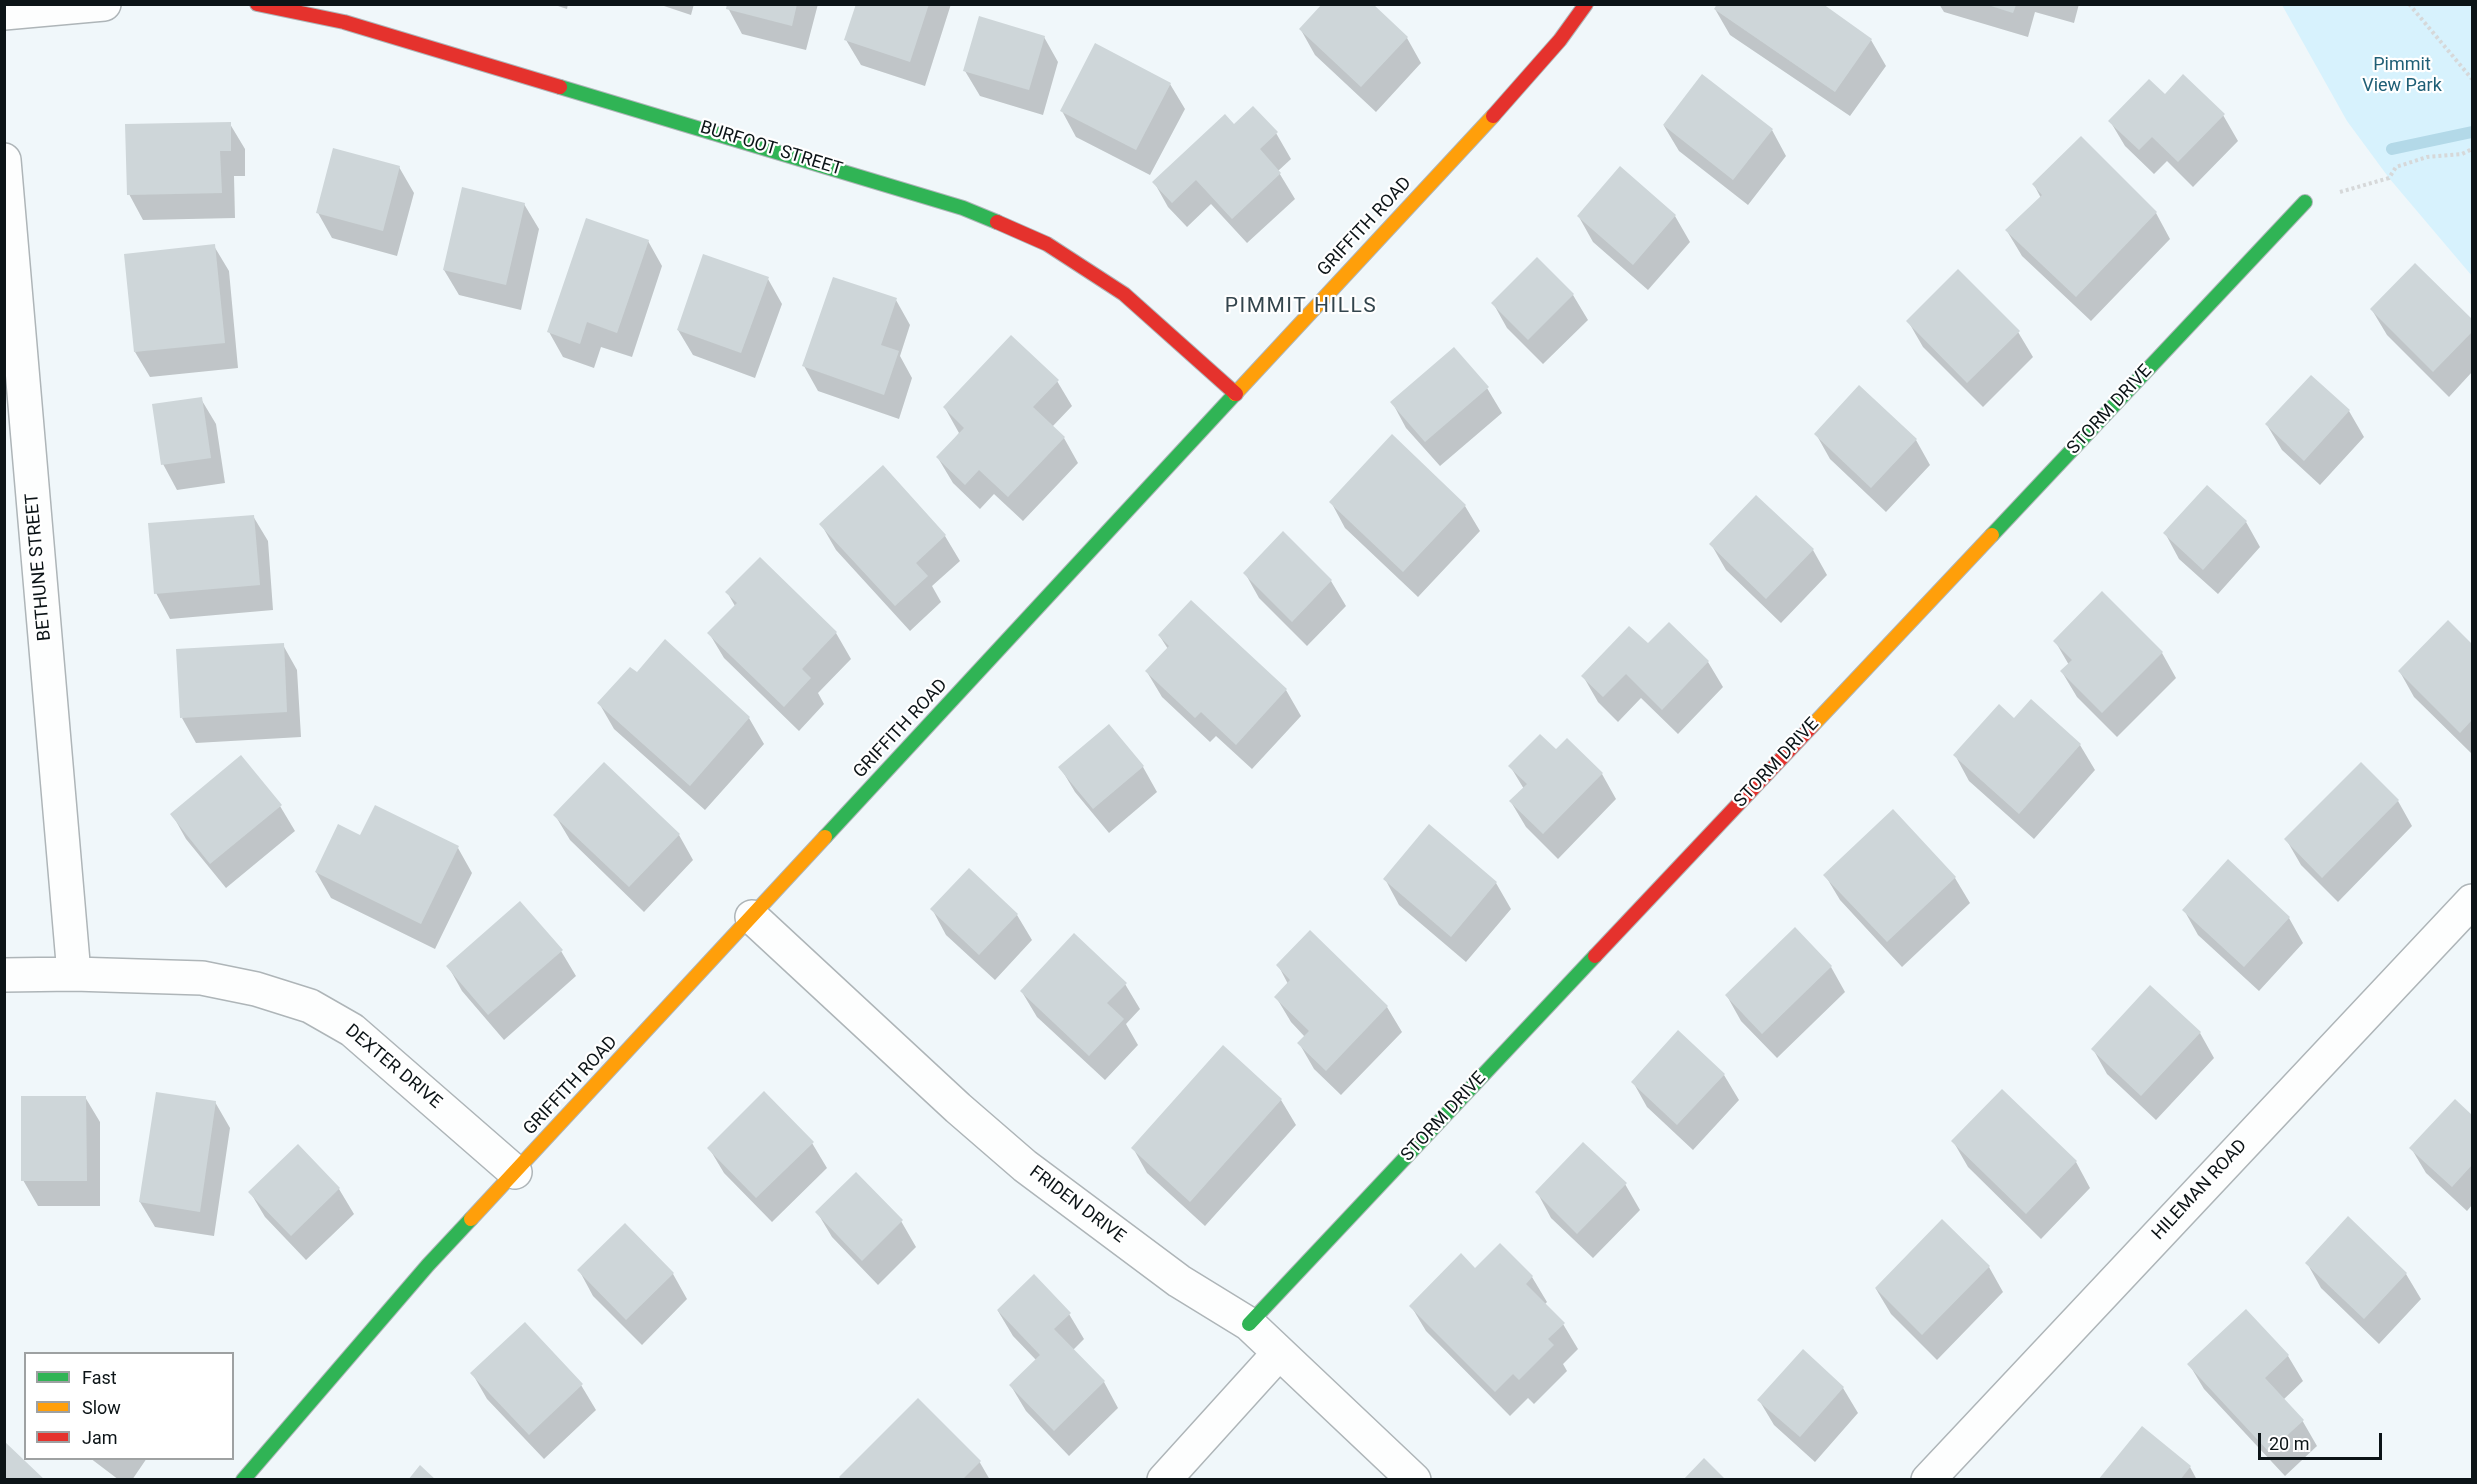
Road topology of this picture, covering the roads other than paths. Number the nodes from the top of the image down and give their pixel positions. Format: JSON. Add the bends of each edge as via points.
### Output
{"nodes":[{"id":1,"x":104,"y":4,"type":"edge"},
{"id":2,"x":257,"y":4,"type":"edge"},
{"id":3,"x":1586,"y":4,"type":"edge"},
{"id":4,"x":4,"y":13,"type":"edge"},
{"id":5,"x":4,"y":160,"type":"edge"},
{"id":6,"x":2305,"y":202,"type":"road end"},
{"id":7,"x":1236,"y":394,"type":"junction"},
{"id":8,"x":2472,"y":901,"type":"edge"},
{"id":9,"x":752,"y":917,"type":"junction"},
{"id":10,"x":74,"y":974,"type":"junction"},
{"id":11,"x":4,"y":975,"type":"edge"},
{"id":12,"x":515,"y":1172,"type":"junction"},
{"id":13,"x":1249,"y":1324,"type":"junction"},
{"id":14,"x":1279,"y":1353,"type":"junction"},
{"id":15,"x":243,"y":1479,"type":"edge"},
{"id":16,"x":1164,"y":1479,"type":"edge"},
{"id":17,"x":1414,"y":1479,"type":"edge"},
{"id":18,"x":1928,"y":1479,"type":"edge"}],
"edges":[{"from":1,"to":4,"type":"street"},
{"from":2,"to":7,"type":"street","name":"BURFOOT STREET","via":[[344,22],[963,208],[1047,244],[1124,294]]},
{"from":3,"to":7,"type":"street","name":"GRIFFITH ROAD","via":[[1515,92]]},
{"from":5,"to":10,"type":"street","name":"BETHUNE STREET"},
{"from":6,"to":13,"type":"street","name":"STORM DRIVE"},
{"from":7,"to":9,"type":"street","name":"GRIFFITH ROAD"},
{"from":8,"to":18,"type":"street","name":"HILEMAN ROAD"},
{"from":9,"to":12,"type":"street","name":"GRIFFITH ROAD"},
{"from":9,"to":13,"type":"street","name":"FRIDEN DRIVE","via":[[1025,1166],[1179,1281]]},
{"from":10,"to":11,"type":"street","name":"DEXTER DRIVE"},
{"from":10,"to":12,"type":"street","name":"DEXTER DRIVE","via":[[202,978],[310,1006],[352,1030]]},
{"from":12,"to":15,"type":"street","name":"GRIFFITH ROAD","via":[[428,1265]]},
{"from":13,"to":14,"type":"street","name":"FRIDEN DRIVE"},
{"from":14,"to":16,"type":"street"},
{"from":14,"to":17,"type":"street","name":"FRIDEN DRIVE"}]}
